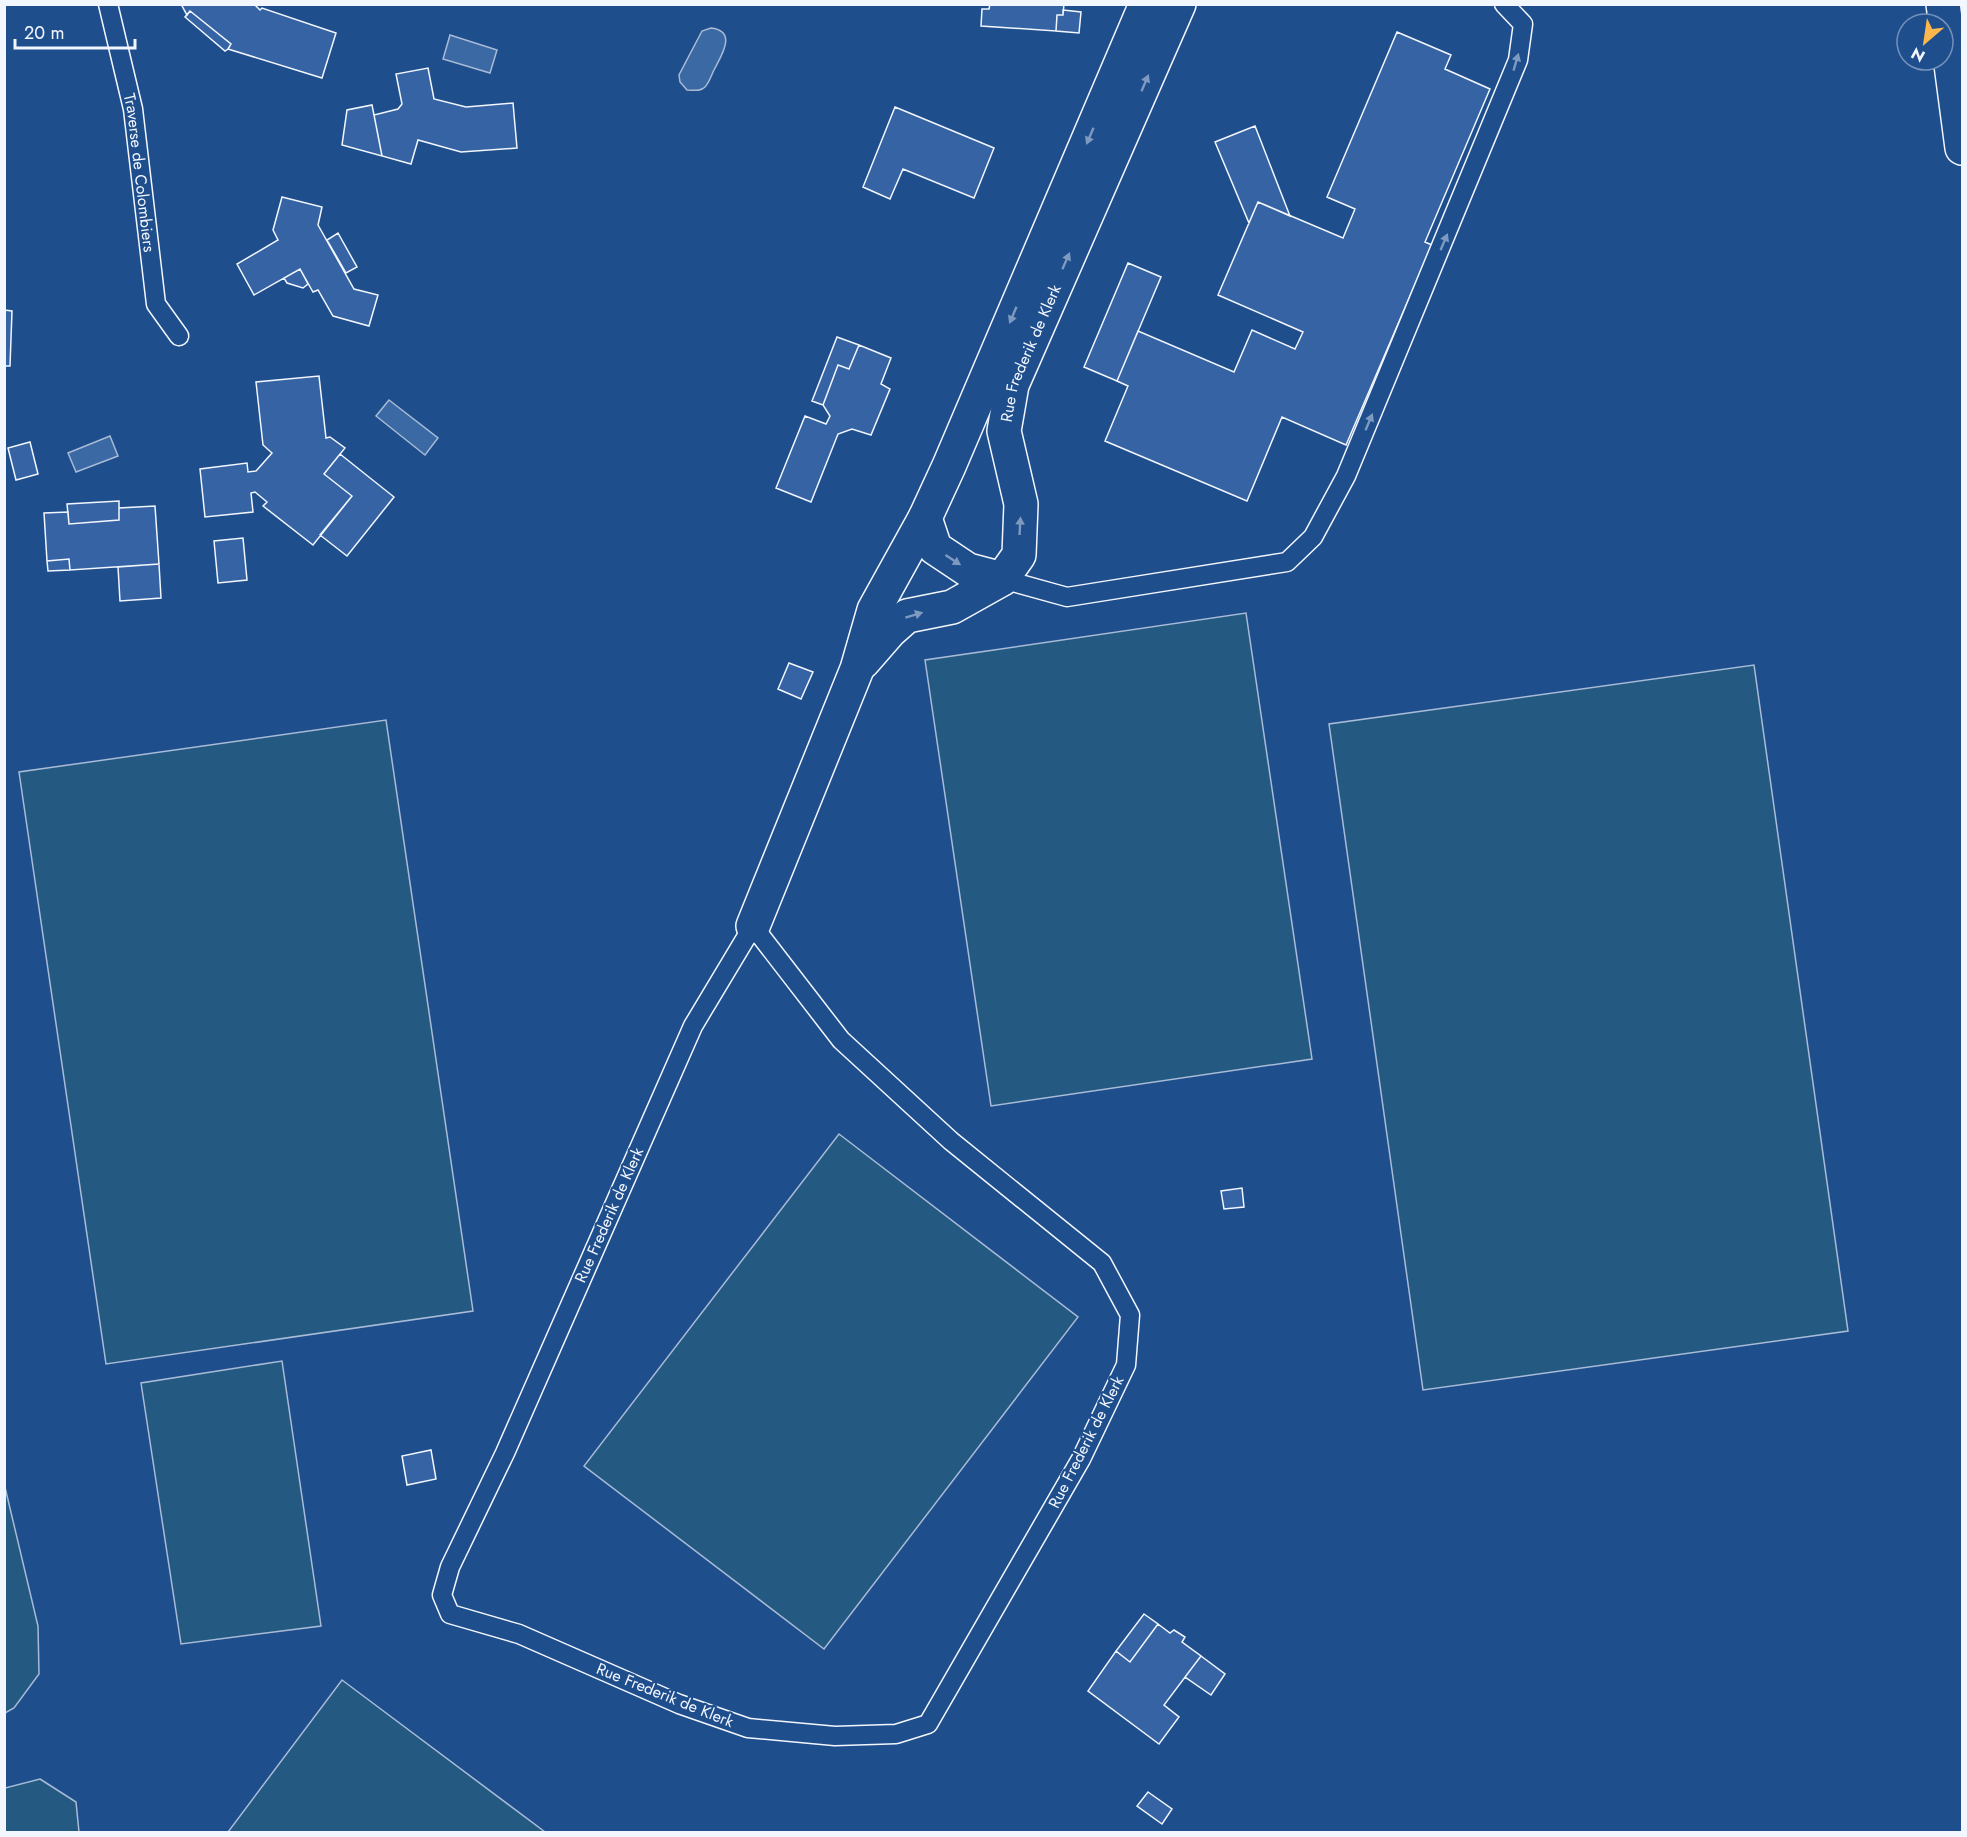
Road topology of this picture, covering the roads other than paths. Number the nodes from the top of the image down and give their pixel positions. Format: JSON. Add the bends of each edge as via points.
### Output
{"nodes":[{"id":1,"x":108,"y":4,"type":"edge"},
{"id":2,"x":1146,"y":4,"type":"edge"},
{"id":3,"x":1179,"y":4,"type":"edge"},
{"id":4,"x":1504,"y":4,"type":"edge"},
{"id":5,"x":1943,"y":4,"type":"edge"},
{"id":6,"x":1962,"y":147,"type":"edge"},
{"id":7,"x":179,"y":336,"type":"dead end"},
{"id":8,"x":926,"y":518,"type":"junction"},
{"id":9,"x":1002,"y":579,"type":"junction"},
{"id":10,"x":857,"y":669,"type":"junction"},
{"id":11,"x":753,"y":926,"type":"junction"}],
"edges":[{"from":1,"to":7,"type":"lane","name":"Traverse de Colombiers","via":[[133,109],[156,304]]},
{"from":2,"to":8,"type":"main road","name":"Rue Frederik de Klerk","one_way":true},
{"from":9,"to":3,"type":"main road","name":"Rue Frederik de Klerk","one_way":true,"via":[[1019,555],[1021,504],[1004,431],[1012,385]]},
{"from":9,"to":4,"type":"lane","one_way":true,"via":[[1067,597],[1287,562],[1313,537],[1346,476],[1518,60],[1523,24]]},
{"from":5,"to":6,"type":"main road"},
{"from":8,"to":9,"type":"main road","one_way":true,"via":[[935,548],[968,570]]},
{"from":8,"to":10,"type":"main road","name":"Rue Frederik de Klerk","via":[[874,610]]},
{"from":10,"to":9,"type":"main road","name":"Rue Frederik de Klerk","one_way":true,"via":[[907,616],[952,607]]},
{"from":10,"to":11,"type":"main road","name":"Rue Frederik de Klerk"},
{"from":11,"to":11,"type":"lane","name":"Rue Frederik de Klerk","via":[[693,1026],[505,1453],[450,1567],[442,1594],[450,1614],[519,1634],[679,1704],[748,1728],[835,1736],[896,1734],[928,1724],[1081,1459],[1126,1365],[1130,1315],[1102,1263],[951,1141],[841,1040]]}]}
